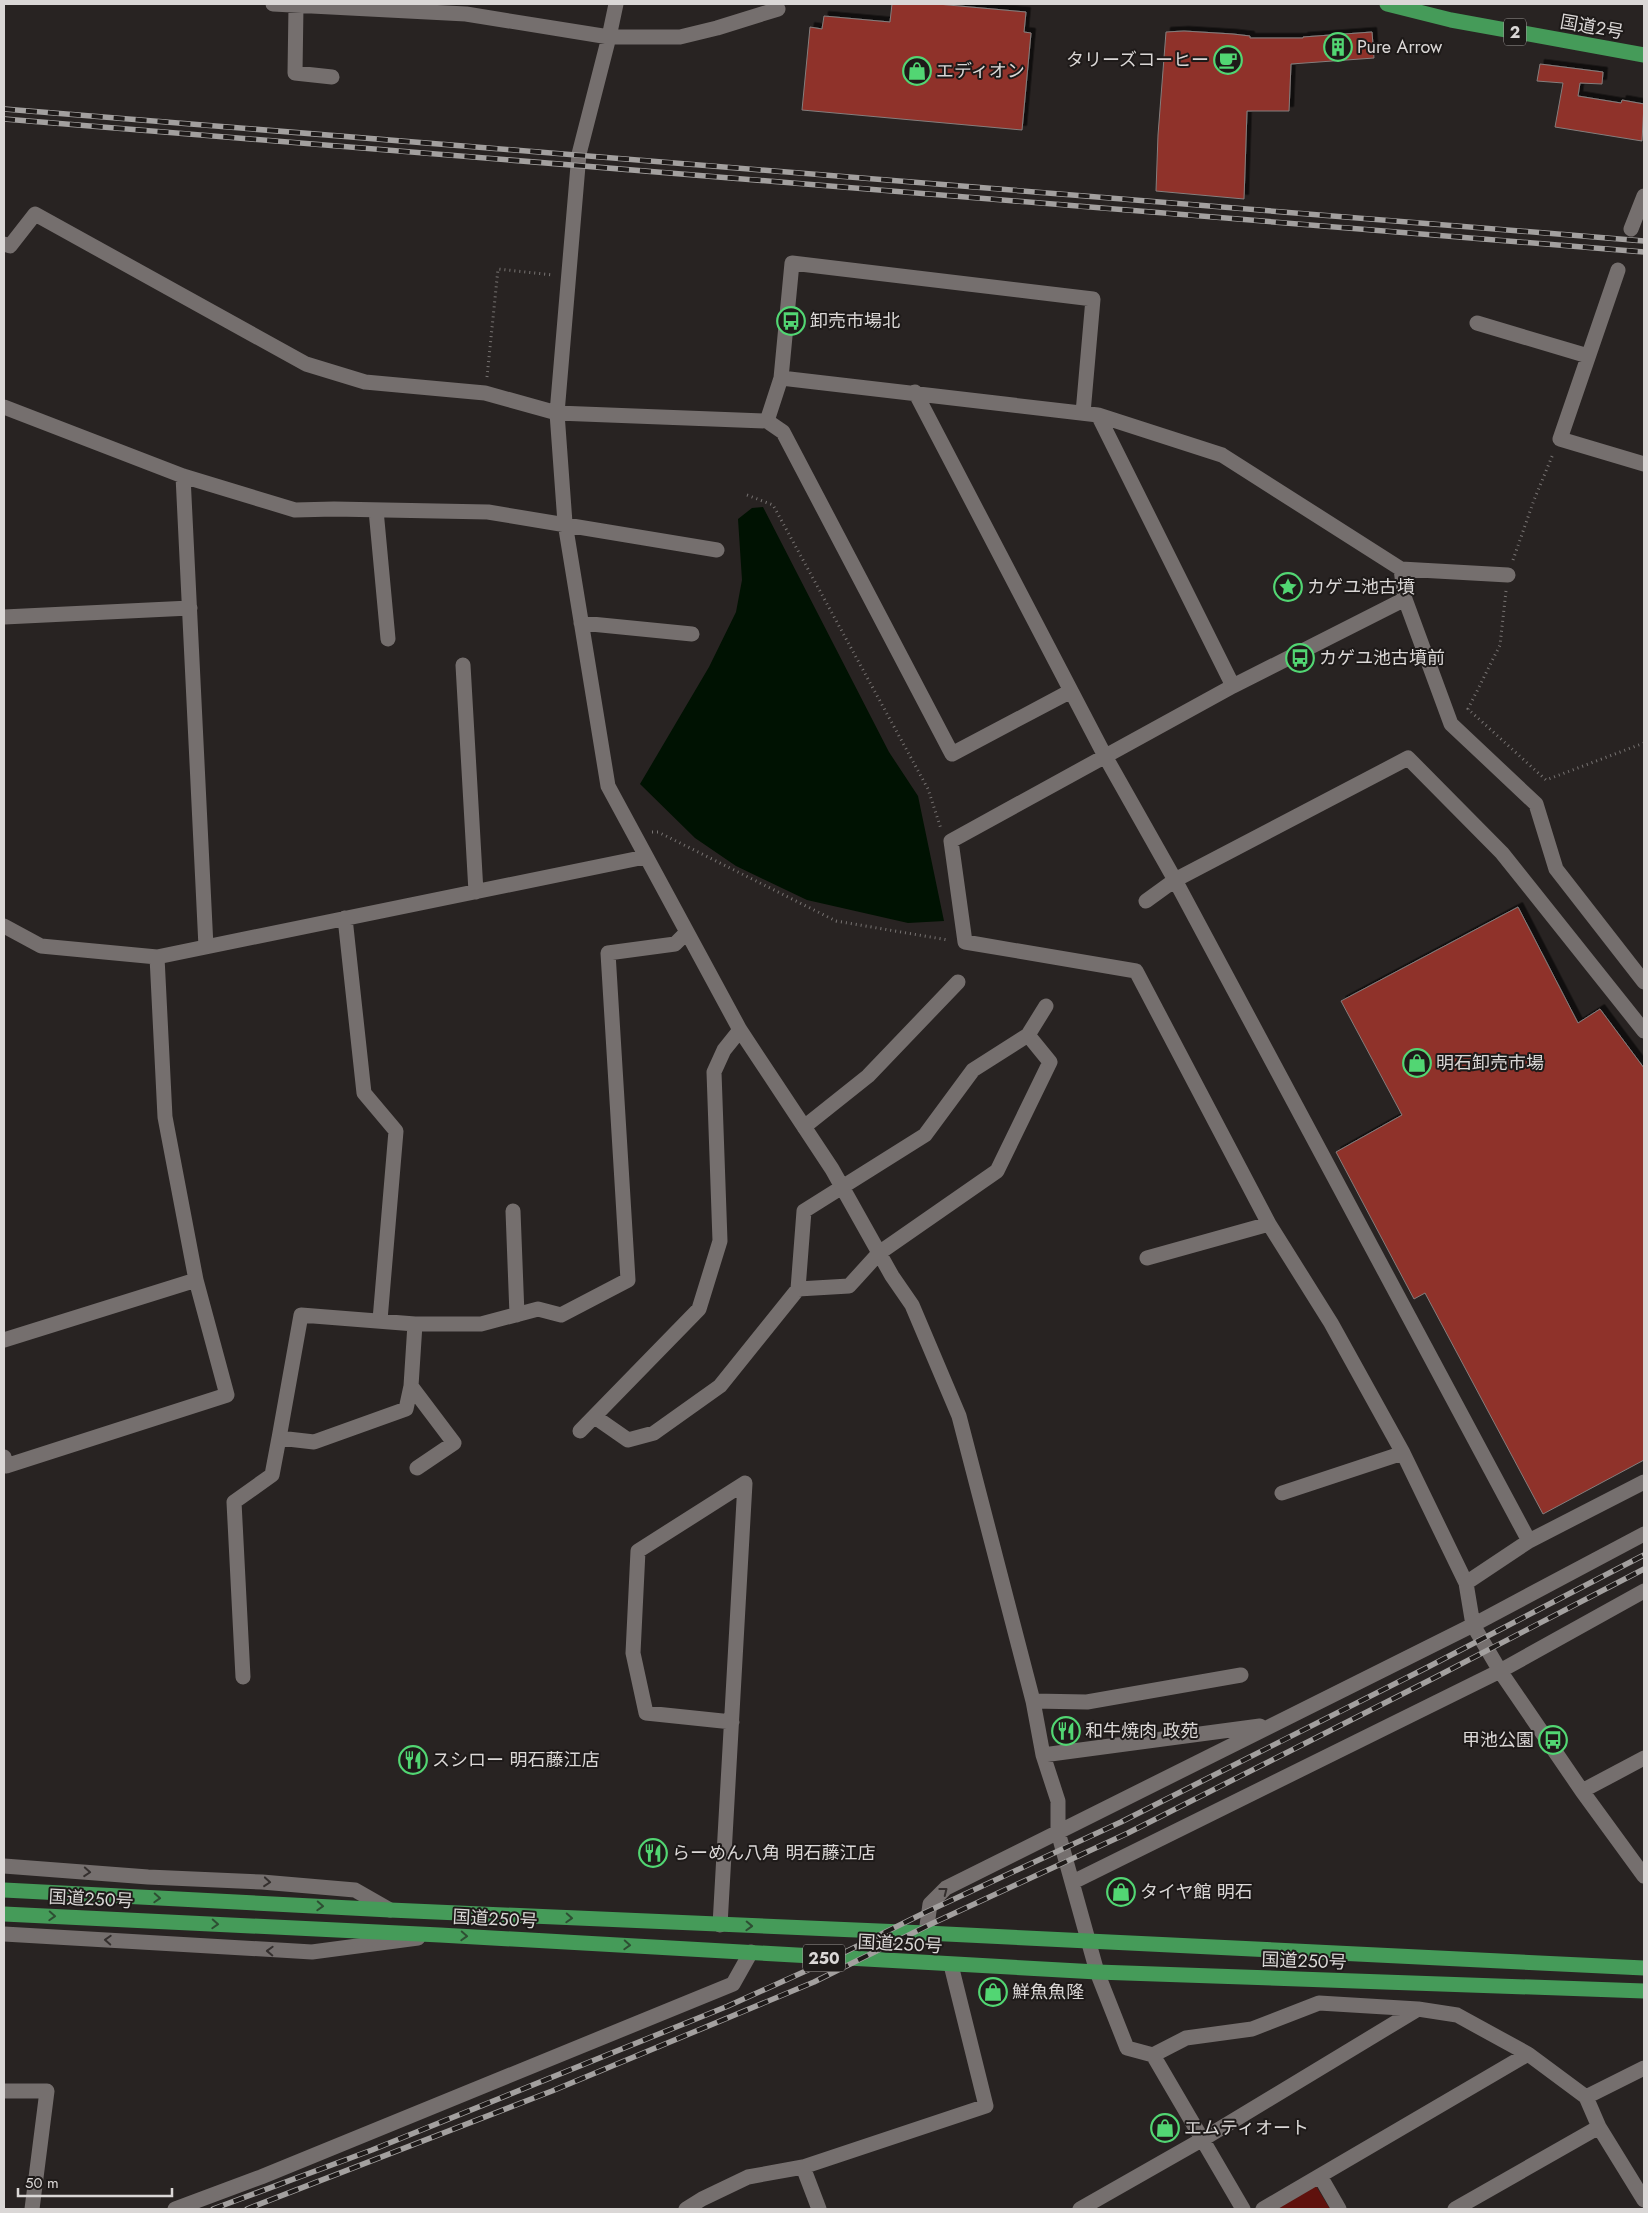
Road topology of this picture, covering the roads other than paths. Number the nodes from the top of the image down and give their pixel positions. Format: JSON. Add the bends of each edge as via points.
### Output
{"nodes":[{"id":1,"x":273,"y":4,"type":"edge"},
{"id":2,"x":616,"y":4,"type":"edge"},
{"id":3,"x":1387,"y":4,"type":"edge"},
{"id":4,"x":296,"y":6,"type":"junction"},
{"id":5,"x":1415,"y":6,"type":"edge"},
{"id":6,"x":395,"y":7,"type":"edge"},
{"id":7,"x":778,"y":9,"type":"dead end"},
{"id":8,"x":609,"y":38,"type":"junction"},
{"id":9,"x":1644,"y":55,"type":"edge"},
{"id":10,"x":332,"y":77,"type":"dead end"},
{"id":11,"x":1644,"y":196,"type":"edge"},
{"id":12,"x":1631,"y":229,"type":"dead end"},
{"id":13,"x":4,"y":244,"type":"edge"},
{"id":14,"x":1618,"y":270,"type":"dead end"},
{"id":15,"x":1477,"y":323,"type":"dead end"},
{"id":16,"x":1588,"y":356,"type":"junction"},
{"id":17,"x":781,"y":378,"type":"junction"},
{"id":18,"x":915,"y":392,"type":"junction"},
{"id":19,"x":4,"y":407,"type":"edge"},
{"id":20,"x":557,"y":413,"type":"junction"},
{"id":21,"x":1083,"y":413,"type":"junction"},
{"id":22,"x":1098,"y":415,"type":"junction"},
{"id":23,"x":768,"y":421,"type":"junction"},
{"id":24,"x":1644,"y":464,"type":"edge"},
{"id":25,"x":183,"y":476,"type":"junction"},
{"id":26,"x":376,"y":510,"type":"junction"},
{"id":27,"x":566,"y":524,"type":"junction"},
{"id":28,"x":717,"y":550,"type":"dead end"},
{"id":29,"x":1401,"y":569,"type":"junction"},
{"id":30,"x":1508,"y":575,"type":"road end"},
{"id":31,"x":1405,"y":599,"type":"junction"},
{"id":32,"x":190,"y":608,"type":"junction"},
{"id":33,"x":4,"y":617,"type":"edge"},
{"id":34,"x":581,"y":623,"type":"junction"},
{"id":35,"x":692,"y":634,"type":"dead end"},
{"id":36,"x":388,"y":639,"type":"dead end"},
{"id":37,"x":463,"y":666,"type":"dead end"},
{"id":38,"x":1234,"y":686,"type":"junction"},
{"id":39,"x":1071,"y":691,"type":"junction"},
{"id":40,"x":1105,"y":756,"type":"junction"},
{"id":41,"x":645,"y":857,"type":"junction"},
{"id":42,"x":1175,"y":880,"type":"junction"},
{"id":43,"x":476,"y":892,"type":"junction"},
{"id":44,"x":1146,"y":901,"type":"dead end"},
{"id":45,"x":344,"y":918,"type":"junction"},
{"id":46,"x":4,"y":926,"type":"edge"},
{"id":47,"x":686,"y":933,"type":"junction"},
{"id":48,"x":206,"y":947,"type":"junction"},
{"id":49,"x":157,"y":957,"type":"junction"},
{"id":50,"x":958,"y":982,"type":"dead end"},
{"id":51,"x":1644,"y":982,"type":"edge"},
{"id":52,"x":1046,"y":1006,"type":"dead end"},
{"id":53,"x":740,"y":1030,"type":"junction"},
{"id":54,"x":1644,"y":1031,"type":"edge"},
{"id":55,"x":1028,"y":1035,"type":"junction"},
{"id":56,"x":804,"y":1127,"type":"junction"},
{"id":57,"x":842,"y":1186,"type":"junction"},
{"id":58,"x":513,"y":1211,"type":"dead end"},
{"id":59,"x":1269,"y":1224,"type":"junction"},
{"id":60,"x":879,"y":1253,"type":"junction"},
{"id":61,"x":1147,"y":1258,"type":"dead end"},
{"id":62,"x":196,"y":1280,"type":"junction"},
{"id":63,"x":798,"y":1289,"type":"junction"},
{"id":64,"x":517,"y":1315,"type":"junction"},
{"id":65,"x":380,"y":1320,"type":"junction"},
{"id":66,"x":415,"y":1324,"type":"junction"},
{"id":67,"x":4,"y":1340,"type":"edge"},
{"id":68,"x":411,"y":1386,"type":"junction"},
{"id":69,"x":595,"y":1417,"type":"junction"},
{"id":70,"x":580,"y":1431,"type":"dead end"},
{"id":71,"x":279,"y":1438,"type":"junction"},
{"id":72,"x":1403,"y":1453,"type":"junction"},
{"id":73,"x":4,"y":1457,"type":"edge"},
{"id":74,"x":417,"y":1468,"type":"dead end"},
{"id":75,"x":1644,"y":1482,"type":"edge"},
{"id":76,"x":1282,"y":1493,"type":"dead end"},
{"id":77,"x":1644,"y":1534,"type":"edge"},
{"id":78,"x":1529,"y":1541,"type":"junction"},
{"id":79,"x":1466,"y":1582,"type":"junction"},
{"id":80,"x":1644,"y":1591,"type":"edge"},
{"id":81,"x":1473,"y":1625,"type":"junction"},
{"id":82,"x":1500,"y":1671,"type":"junction"},
{"id":83,"x":1241,"y":1675,"type":"dead end"},
{"id":84,"x":244,"y":1677,"type":"dead end"},
{"id":85,"x":1033,"y":1702,"type":"junction"},
{"id":86,"x":732,"y":1722,"type":"junction"},
{"id":87,"x":1273,"y":1725,"type":"junction"},
{"id":88,"x":1043,"y":1755,"type":"junction"},
{"id":89,"x":1644,"y":1758,"type":"edge"},
{"id":90,"x":1582,"y":1791,"type":"junction"},
{"id":91,"x":1058,"y":1832,"type":"junction"},
{"id":92,"x":4,"y":1866,"type":"edge"},
{"id":93,"x":1644,"y":1876,"type":"edge"},
{"id":94,"x":1073,"y":1882,"type":"junction"},
{"id":95,"x":4,"y":1890,"type":"edge"},
{"id":96,"x":390,"y":1910,"type":"junction"},
{"id":97,"x":4,"y":1914,"type":"edge"},
{"id":98,"x":720,"y":1925,"type":"junction"},
{"id":99,"x":926,"y":1933,"type":"junction"},
{"id":100,"x":4,"y":1934,"type":"edge"},
{"id":101,"x":440,"y":1935,"type":"junction"},
{"id":102,"x":1090,"y":1941,"type":"junction"},
{"id":103,"x":751,"y":1952,"type":"junction"},
{"id":104,"x":951,"y":1965,"type":"junction"},
{"id":105,"x":1644,"y":1968,"type":"edge"},
{"id":106,"x":1098,"y":1972,"type":"junction"},
{"id":107,"x":1644,"y":1991,"type":"edge"},
{"id":108,"x":1418,"y":2009,"type":"junction"},
{"id":109,"x":1528,"y":2054,"type":"junction"},
{"id":110,"x":1153,"y":2055,"type":"junction"},
{"id":111,"x":1644,"y":2068,"type":"edge"},
{"id":112,"x":4,"y":2092,"type":"edge"},
{"id":113,"x":1586,"y":2097,"type":"junction"},
{"id":114,"x":1599,"y":2127,"type":"junction"},
{"id":115,"x":1203,"y":2138,"type":"junction"},
{"id":116,"x":803,"y":2167,"type":"junction"},
{"id":117,"x":1320,"y":2176,"type":"junction"},
{"id":118,"x":1644,"y":2202,"type":"edge"},
{"id":119,"x":32,"y":2209,"type":"edge"},
{"id":120,"x":175,"y":2209,"type":"edge"},
{"id":121,"x":686,"y":2209,"type":"edge"},
{"id":122,"x":819,"y":2209,"type":"edge"},
{"id":123,"x":1080,"y":2209,"type":"edge"},
{"id":124,"x":1244,"y":2209,"type":"edge"},
{"id":125,"x":1263,"y":2209,"type":"edge"},
{"id":126,"x":1339,"y":2209,"type":"edge"},
{"id":127,"x":1455,"y":2209,"type":"edge"},
{"id":128,"x":1634,"y":2209,"type":"edge"}],
"edges":[{"from":1,"to":4,"type":"street"},
{"from":2,"to":8,"type":"street"},
{"from":3,"to":5,"type":"highway","name":"国道2号","number":"2"},
{"from":4,"to":6,"type":"street"},
{"from":4,"to":10,"type":"street","via":[[294,73]]},
{"from":5,"to":9,"type":"highway","name":"国道2号","number":"2","via":[[1451,20]]},
{"from":6,"to":8,"type":"street","via":[[466,14]]},
{"from":7,"to":8,"type":"street","via":[[680,37]]},
{"from":8,"to":20,"type":"street","via":[[578,154]]},
{"from":11,"to":12,"type":"street"},
{"from":13,"to":20,"type":"street","via":[[10,246],[36,214],[306,364],[366,382],[485,393]]},
{"from":14,"to":16,"type":"street"},
{"from":15,"to":16,"type":"street"},
{"from":16,"to":24,"type":"street","via":[[1560,439]]},
{"from":17,"to":18,"type":"street"},
{"from":17,"to":21,"type":"street","via":[[792,263],[1093,299]]},
{"from":17,"to":23,"type":"street"},
{"from":18,"to":21,"type":"street"},
{"from":18,"to":39,"type":"street"},
{"from":19,"to":25,"type":"street"},
{"from":20,"to":23,"type":"street"},
{"from":20,"to":27,"type":"street"},
{"from":21,"to":22,"type":"street"},
{"from":22,"to":29,"type":"street","via":[[1222,455]]},
{"from":22,"to":38,"type":"street"},
{"from":23,"to":39,"type":"street","via":[[783,432],[952,754]]},
{"from":25,"to":26,"type":"street","via":[[295,510]]},
{"from":25,"to":32,"type":"street"},
{"from":26,"to":27,"type":"street","via":[[488,512]]},
{"from":26,"to":36,"type":"street"},
{"from":27,"to":28,"type":"street"},
{"from":27,"to":34,"type":"street"},
{"from":29,"to":30,"type":"street"},
{"from":29,"to":31,"type":"street"},
{"from":31,"to":38,"type":"street"},
{"from":31,"to":51,"type":"street","via":[[1451,724],[1536,804],[1556,869]]},
{"from":32,"to":33,"type":"street"},
{"from":32,"to":48,"type":"street"},
{"from":34,"to":35,"type":"street"},
{"from":34,"to":41,"type":"street","via":[[608,786]]},
{"from":37,"to":43,"type":"street"},
{"from":38,"to":40,"type":"street"},
{"from":39,"to":40,"type":"street"},
{"from":40,"to":42,"type":"street"},
{"from":40,"to":59,"type":"street","via":[[951,840],[965,942],[1136,971]]},
{"from":41,"to":43,"type":"street"},
{"from":41,"to":47,"type":"street"},
{"from":42,"to":44,"type":"street"},
{"from":42,"to":54,"type":"street","via":[[1408,758],[1502,853]]},
{"from":42,"to":78,"type":"street"},
{"from":43,"to":45,"type":"street"},
{"from":45,"to":48,"type":"street"},
{"from":45,"to":65,"type":"street","via":[[364,1093],[396,1131]]},
{"from":46,"to":49,"type":"street","via":[[41,946]]},
{"from":47,"to":53,"type":"street"},
{"from":47,"to":64,"type":"street","via":[[675,944],[608,953],[628,1280],[561,1314],[538,1309]]},
{"from":48,"to":49,"type":"street"},
{"from":49,"to":62,"type":"street","via":[[165,1117]]},
{"from":50,"to":56,"type":"street","via":[[868,1076]]},
{"from":52,"to":55,"type":"street"},
{"from":53,"to":56,"type":"street"},
{"from":53,"to":69,"type":"street","via":[[724,1050],[714,1072],[720,1240],[699,1309]]},
{"from":55,"to":57,"type":"street","via":[[973,1070],[925,1135]]},
{"from":55,"to":60,"type":"street","via":[[1050,1062],[997,1171]]},
{"from":56,"to":57,"type":"street"},
{"from":57,"to":60,"type":"street"},
{"from":57,"to":63,"type":"street","via":[[804,1211]]},
{"from":58,"to":64,"type":"street"},
{"from":59,"to":61,"type":"street"},
{"from":59,"to":72,"type":"street","via":[[1331,1323]]},
{"from":60,"to":63,"type":"street","via":[[849,1286]]},
{"from":60,"to":85,"type":"street","via":[[912,1305],[959,1416]]},
{"from":62,"to":67,"type":"street"},
{"from":62,"to":73,"type":"street","via":[[227,1395],[6,1466]]},
{"from":63,"to":69,"type":"street","via":[[720,1386],[654,1433],[628,1440]]},
{"from":64,"to":66,"type":"street","via":[[481,1324]]},
{"from":65,"to":66,"type":"street"},
{"from":65,"to":71,"type":"street","via":[[301,1315]]},
{"from":66,"to":68,"type":"street"},
{"from":68,"to":71,"type":"street","via":[[406,1409],[314,1442]]},
{"from":68,"to":74,"type":"street","via":[[454,1443]]},
{"from":69,"to":70,"type":"street"},
{"from":71,"to":84,"type":"street","via":[[272,1475],[234,1502]]},
{"from":72,"to":76,"type":"street"},
{"from":72,"to":79,"type":"street"},
{"from":75,"to":78,"type":"street"},
{"from":77,"to":81,"type":"street"},
{"from":78,"to":79,"type":"street"},
{"from":79,"to":81,"type":"street"},
{"from":80,"to":82,"type":"street"},
{"from":81,"to":82,"type":"street"},
{"from":81,"to":87,"type":"street"},
{"from":82,"to":90,"type":"street"},
{"from":82,"to":94,"type":"street"},
{"from":83,"to":85,"type":"street","via":[[1087,1702]]},
{"from":85,"to":88,"type":"street"},
{"from":86,"to":86,"type":"street","via":[[744,1513],[746,1484],[638,1552],[633,1654],[646,1714]]},
{"from":86,"to":98,"type":"street"},
{"from":87,"to":88,"type":"street"},
{"from":87,"to":91,"type":"street"},
{"from":88,"to":91,"type":"street","via":[[1058,1801]]},
{"from":89,"to":90,"type":"street"},
{"from":90,"to":93,"type":"street"},
{"from":91,"to":94,"type":"street"},
{"from":99,"to":91,"type":"street","one_way":true,"via":[[930,1904],[946,1888]]},
{"from":92,"to":96,"type":"street","one_way":true,"via":[[355,1890]]},
{"from":94,"to":102,"type":"street"},
{"from":95,"to":96,"type":"highway","name":"国道250号","number":"250","one_way":true},
{"from":96,"to":98,"type":"highway","name":"国道250号","number":"250","one_way":true},
{"from":97,"to":101,"type":"highway","name":"国道250号","number":"250","one_way":true},
{"from":98,"to":99,"type":"highway","name":"国道250号","number":"250","one_way":true},
{"from":99,"to":102,"type":"highway","name":"国道250号","number":"250"},
{"from":101,"to":100,"type":"street","one_way":true,"via":[[312,1952]]},
{"from":101,"to":103,"type":"highway","name":"国道250号","number":"250","one_way":true},
{"from":102,"to":105,"type":"highway","name":"国道250号","number":"250"},
{"from":102,"to":106,"type":"street"},
{"from":103,"to":104,"type":"highway","name":"国道250号","number":"250"},
{"from":103,"to":120,"type":"street","via":[[733,1984]]},
{"from":104,"to":106,"type":"highway","name":"国道250号","number":"250"},
{"from":104,"to":116,"type":"street","via":[[986,2106]]},
{"from":106,"to":107,"type":"highway","name":"国道250号","number":"250"},
{"from":106,"to":110,"type":"street","via":[[1127,2048]]},
{"from":108,"to":109,"type":"street","via":[[1457,2015]]},
{"from":108,"to":110,"type":"street","via":[[1319,2003],[1252,2029],[1186,2038]]},
{"from":108,"to":115,"type":"street"},
{"from":109,"to":113,"type":"street"},
{"from":109,"to":117,"type":"street"},
{"from":110,"to":115,"type":"street"},
{"from":111,"to":113,"type":"street"},
{"from":112,"to":119,"type":"street","via":[[47,2091]]},
{"from":113,"to":114,"type":"street"},
{"from":114,"to":118,"type":"street"},
{"from":114,"to":127,"type":"street"},
{"from":115,"to":123,"type":"street"},
{"from":115,"to":124,"type":"street"},
{"from":116,"to":121,"type":"street","via":[[748,2177]]},
{"from":116,"to":122,"type":"street"},
{"from":117,"to":125,"type":"street"},
{"from":117,"to":126,"type":"street"},
{"from":118,"to":128,"type":"street"}]}
